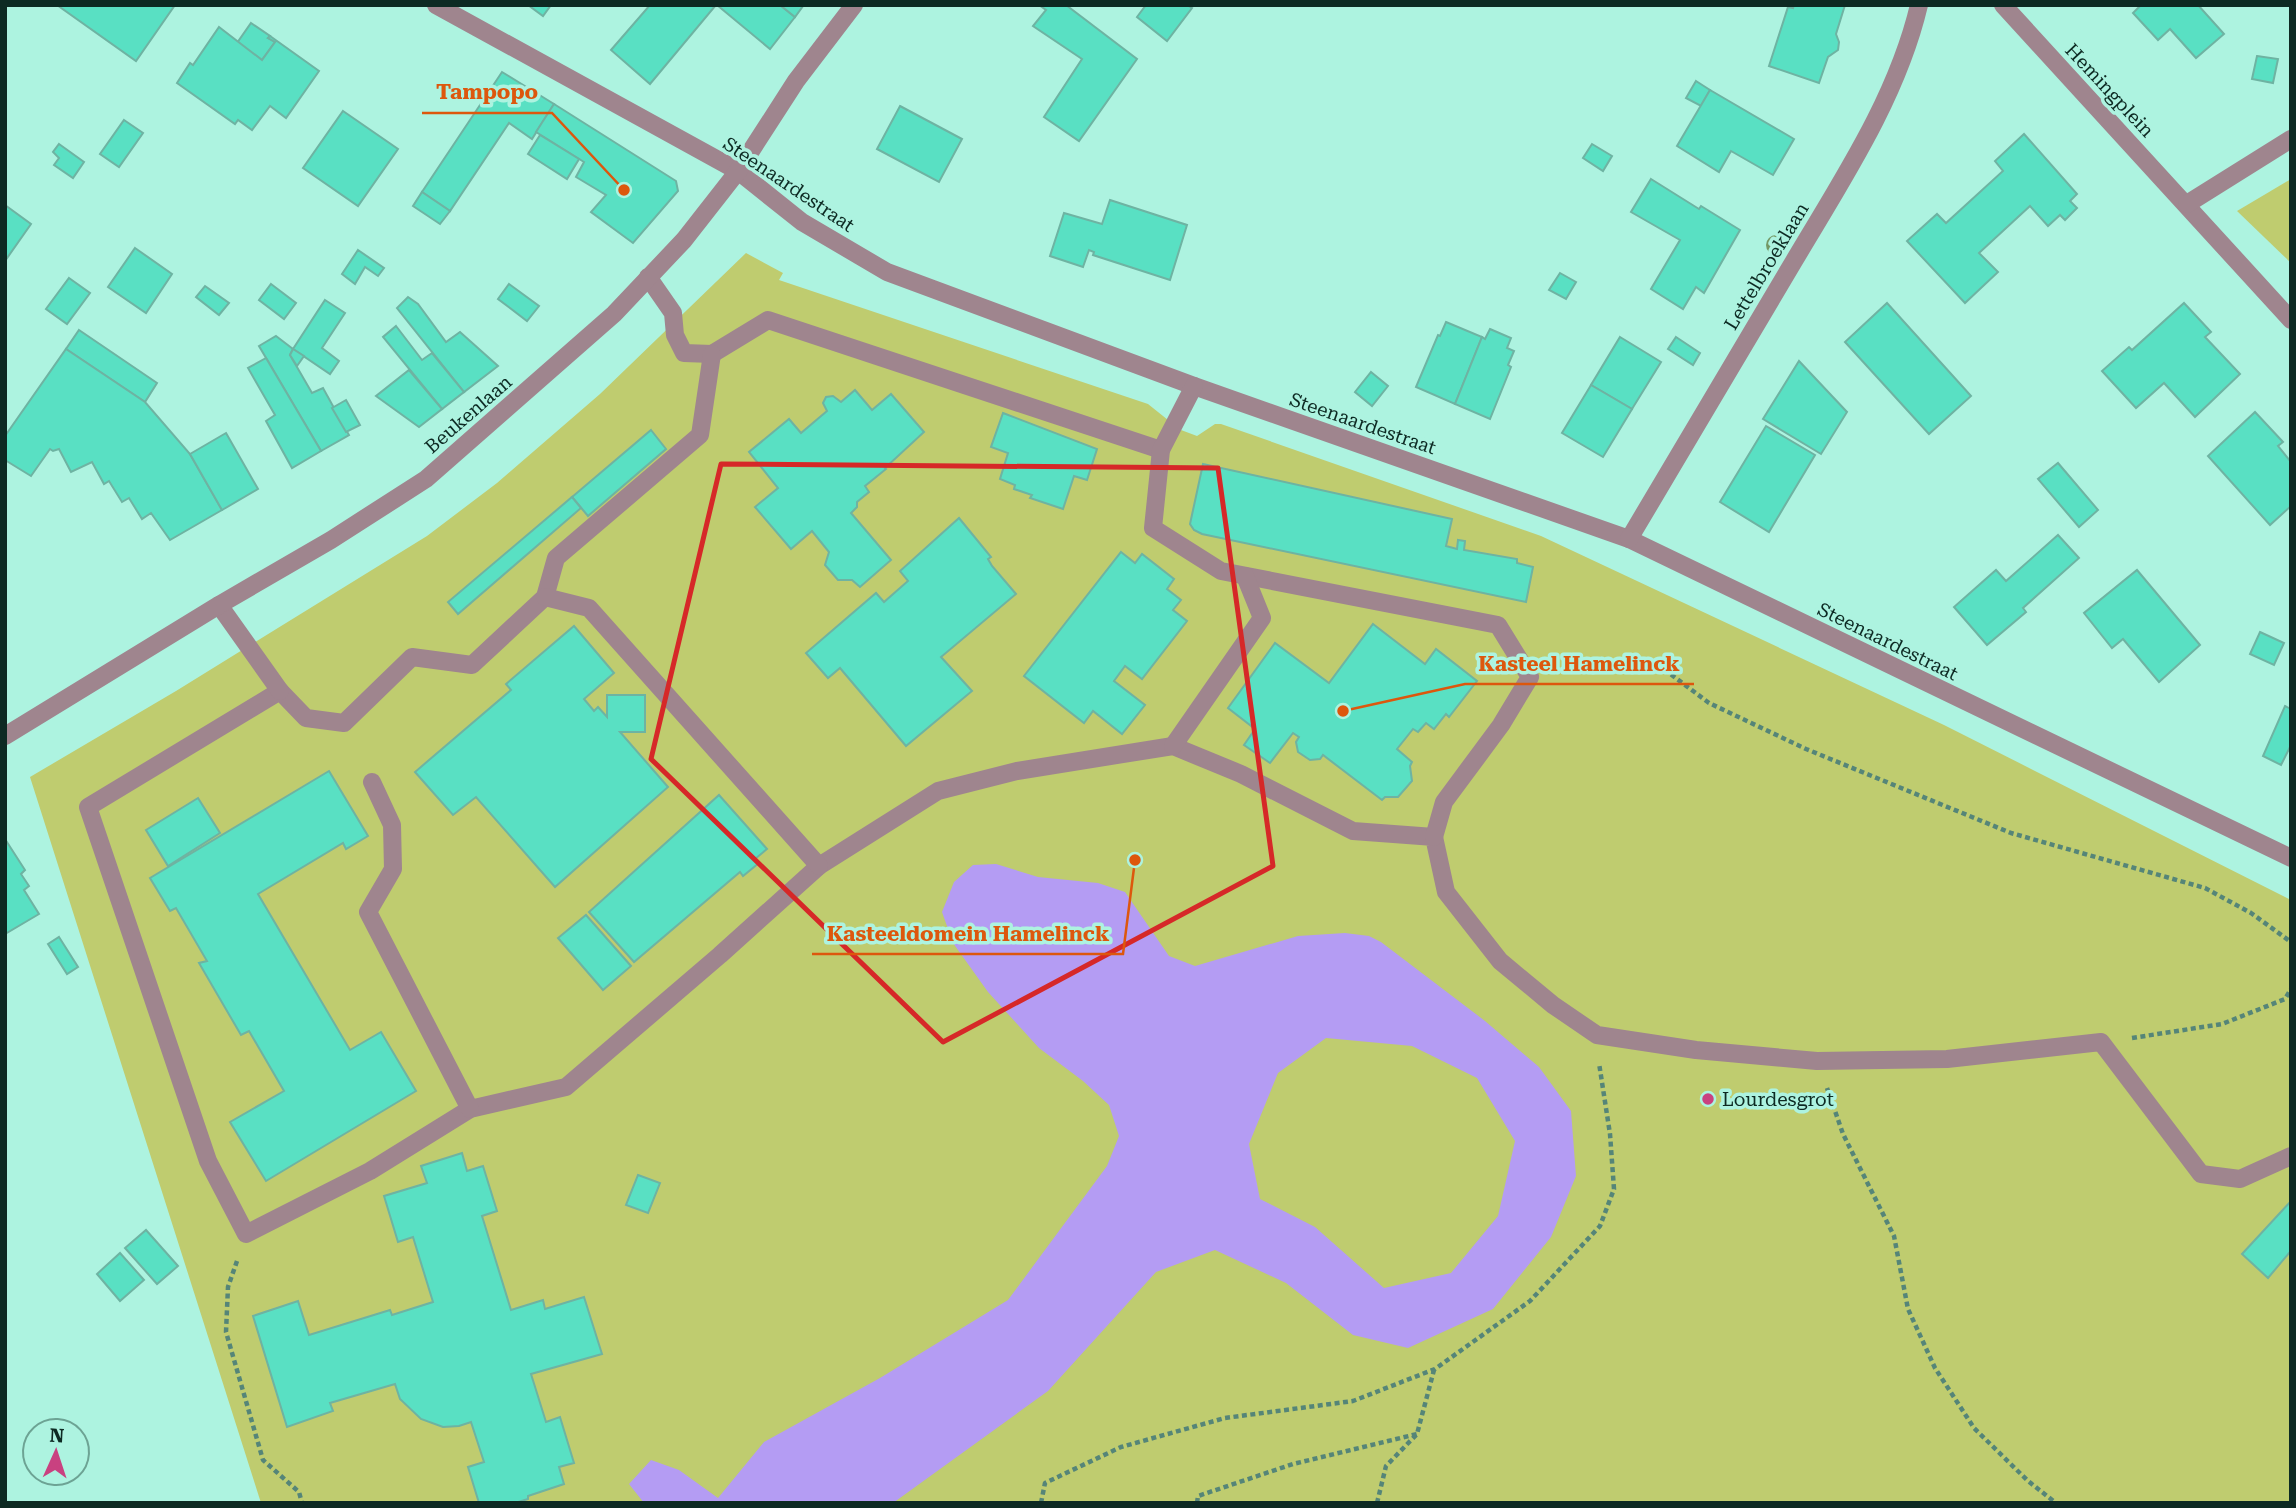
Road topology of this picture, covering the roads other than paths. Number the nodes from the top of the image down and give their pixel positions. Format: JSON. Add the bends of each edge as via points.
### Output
{"nodes":[{"id":1,"x":436,"y":5,"type":"edge"},
{"id":2,"x":853,"y":5,"type":"edge"},
{"id":3,"x":1919,"y":5,"type":"edge"},
{"id":4,"x":2003,"y":5,"type":"edge"},
{"id":5,"x":2291,"y":139,"type":"edge"},
{"id":6,"x":738,"y":171,"type":"junction"},
{"id":7,"x":2187,"y":204,"type":"junction"},
{"id":8,"x":648,"y":277,"type":"junction"},
{"id":9,"x":2291,"y":320,"type":"edge"},
{"id":10,"x":712,"y":354,"type":"junction"},
{"id":11,"x":1194,"y":386,"type":"junction"},
{"id":12,"x":1161,"y":450,"type":"junction"},
{"id":13,"x":1629,"y":539,"type":"junction"},
{"id":14,"x":1245,"y":576,"type":"junction"},
{"id":15,"x":545,"y":597,"type":"junction"},
{"id":16,"x":219,"y":605,"type":"junction"},
{"id":17,"x":280,"y":691,"type":"junction"},
{"id":18,"x":5,"y":736,"type":"edge"},
{"id":19,"x":1173,"y":746,"type":"junction"},
{"id":20,"x":372,"y":782,"type":"dead end"},
{"id":21,"x":1434,"y":837,"type":"junction"},
{"id":22,"x":2291,"y":858,"type":"edge"},
{"id":23,"x":819,"y":866,"type":"junction"},
{"id":24,"x":470,"y":1109,"type":"junction"},
{"id":25,"x":2291,"y":1156,"type":"edge"}],
"edges":[{"from":1,"to":6,"type":"street","name":"Steenaardestraat"},
{"from":2,"to":6,"type":"street","name":"Beukenlaan","via":[[796,81]]},
{"from":3,"to":13,"type":"street","name":"Lettelbroeklaan","via":[[1889,94],[1853,162]]},
{"from":4,"to":7,"type":"street","name":"Hemingplein"},
{"from":5,"to":7,"type":"street"},
{"from":6,"to":8,"type":"street","name":"Beukenlaan"},
{"from":6,"to":11,"type":"street","name":"Steenaardestraat","via":[[802,222],[887,272]]},
{"from":7,"to":9,"type":"street","name":"Hemingplein"},
{"from":8,"to":10,"type":"street","via":[[673,313],[684,353]]},
{"from":8,"to":16,"type":"street","name":"Beukenlaan","via":[[614,313],[426,478]]},
{"from":10,"to":12,"type":"street","via":[[768,320]]},
{"from":10,"to":15,"type":"street","via":[[700,435],[556,558]]},
{"from":11,"to":12,"type":"street"},
{"from":11,"to":13,"type":"street","name":"Steenaardestraat"},
{"from":12,"to":14,"type":"street","via":[[1153,528],[1221,571]]},
{"from":13,"to":22,"type":"street","name":"Steenaardestraat"},
{"from":14,"to":19,"type":"street","via":[[1262,618]]},
{"from":14,"to":21,"type":"street","via":[[1498,625],[1530,677],[1444,802]]},
{"from":15,"to":17,"type":"street","via":[[471,664],[412,657],[344,723],[306,718]]},
{"from":15,"to":23,"type":"street","via":[[589,608]]},
{"from":16,"to":17,"type":"street"},
{"from":16,"to":18,"type":"street","name":"Beukenlaan"},
{"from":17,"to":24,"type":"street","via":[[88,807],[208,1161],[246,1234],[370,1171]]},
{"from":19,"to":21,"type":"street","via":[[1241,774],[1353,831]]},
{"from":19,"to":23,"type":"street","via":[[1017,771],[938,791]]},
{"from":20,"to":24,"type":"street","via":[[392,825],[393,869],[368,912]]},
{"from":21,"to":25,"type":"street","via":[[1446,892],[1500,961],[1597,1035],[1817,1061],[1947,1059],[2101,1042],[2201,1174],[2240,1179]]},
{"from":23,"to":24,"type":"street","via":[[566,1087]]}]}
